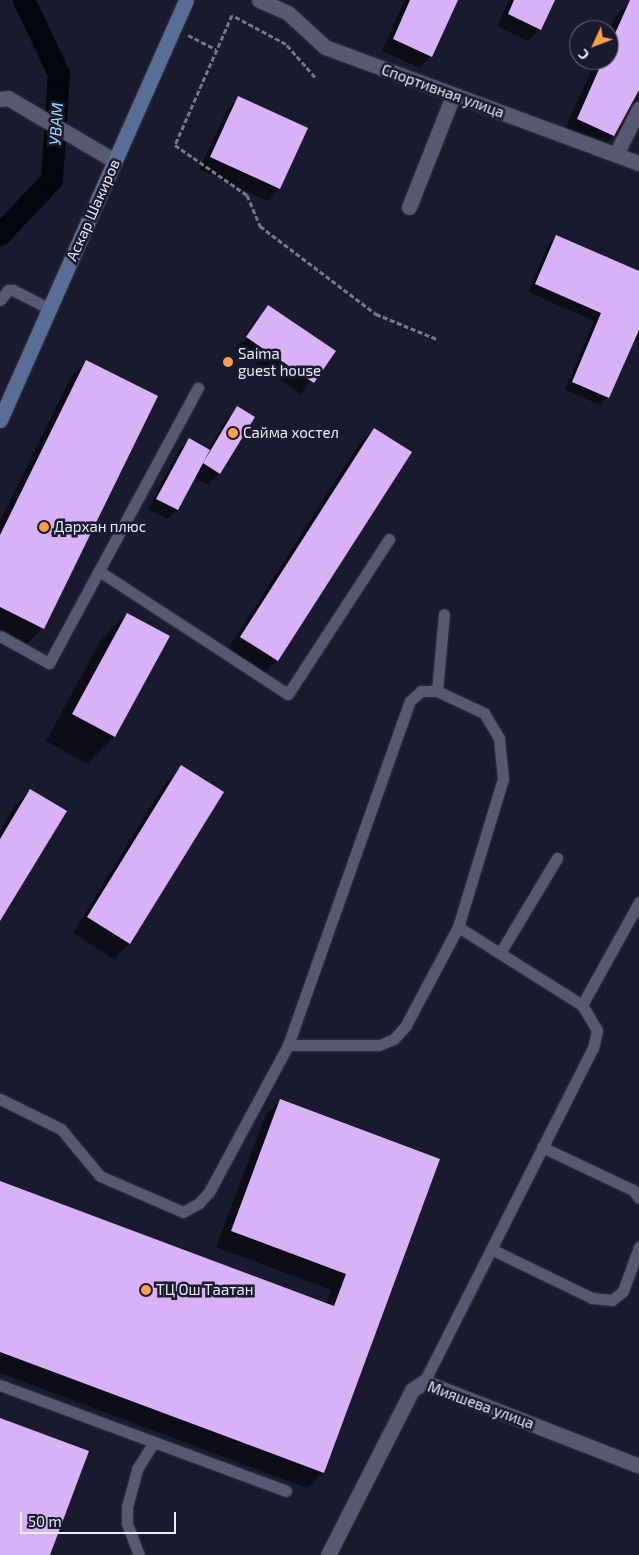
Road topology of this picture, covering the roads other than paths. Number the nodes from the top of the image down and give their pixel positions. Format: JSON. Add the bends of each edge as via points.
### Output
{"nodes":[{"id":1,"x":186,"y":0,"type":"edge"},
{"id":2,"x":259,"y":0,"type":"edge"},
{"id":3,"x":453,"y":96,"type":"junction"},
{"id":4,"x":4,"y":99,"type":"edge"},
{"id":5,"x":639,"y":109,"type":"edge"},
{"id":6,"x":616,"y":154,"type":"junction"},
{"id":7,"x":115,"y":161,"type":"junction"},
{"id":8,"x":639,"y":163,"type":"edge"},
{"id":9,"x":409,"y":207,"type":"dead end"},
{"id":10,"x":0,"y":300,"type":"edge"},
{"id":11,"x":50,"y":309,"type":"junction"},
{"id":12,"x":198,"y":388,"type":"dead end"},
{"id":13,"x":0,"y":420,"type":"edge"},
{"id":14,"x":389,"y":539,"type":"dead end"},
{"id":15,"x":99,"y":571,"type":"junction"},
{"id":16,"x":444,"y":614,"type":"dead end"},
{"id":17,"x":0,"y":636,"type":"edge"},
{"id":18,"x":437,"y":691,"type":"junction"},
{"id":19,"x":558,"y":858,"type":"dead end"},
{"id":20,"x":639,"y":902,"type":"edge"},
{"id":21,"x":458,"y":927,"type":"junction"},
{"id":22,"x":500,"y":953,"type":"junction"},
{"id":23,"x":582,"y":1006,"type":"junction"},
{"id":24,"x":288,"y":1044,"type":"junction"},
{"id":25,"x":0,"y":1099,"type":"edge"},
{"id":26,"x":542,"y":1146,"type":"junction"},
{"id":27,"x":639,"y":1198,"type":"edge"},
{"id":28,"x":639,"y":1247,"type":"edge"},
{"id":29,"x":491,"y":1249,"type":"junction"},
{"id":30,"x":424,"y":1382,"type":"junction"},
{"id":31,"x":0,"y":1385,"type":"edge"},
{"id":32,"x":154,"y":1442,"type":"junction"},
{"id":33,"x":639,"y":1466,"type":"edge"},
{"id":34,"x":286,"y":1491,"type":"dead end"},
{"id":35,"x":139,"y":1555,"type":"edge"},
{"id":36,"x":328,"y":1555,"type":"edge"}],
"edges":[{"from":1,"to":7,"type":"main road","name":"Аскар Шакиров"},
{"from":2,"to":3,"type":"street","name":"Спортивная улица","via":[[288,13],[324,48]]},
{"from":3,"to":6,"type":"street","name":"Спортивная улица"},
{"from":3,"to":9,"type":"street"},
{"from":4,"to":7,"type":"street"},
{"from":5,"to":6,"type":"street"},
{"from":6,"to":8,"type":"street","name":"Спортивная улица"},
{"from":7,"to":11,"type":"main road","name":"Аскар Шакиров"},
{"from":10,"to":11,"type":"lane","via":[[8,290],[13,290]]},
{"from":11,"to":13,"type":"main road","name":"Аскар Шакиров"},
{"from":12,"to":15,"type":"lane"},
{"from":14,"to":15,"type":"lane","via":[[288,694]]},
{"from":15,"to":17,"type":"lane","via":[[49,663]]},
{"from":16,"to":18,"type":"lane"},
{"from":18,"to":21,"type":"lane","via":[[484,714],[498,738],[503,778]]},
{"from":18,"to":24,"type":"lane","via":[[421,691],[410,702]]},
{"from":19,"to":22,"type":"lane"},
{"from":20,"to":23,"type":"lane"},
{"from":21,"to":22,"type":"lane"},
{"from":21,"to":24,"type":"lane","via":[[406,1025],[394,1039],[379,1045]]},
{"from":22,"to":23,"type":"lane"},
{"from":23,"to":26,"type":"lane","via":[[596,1030],[593,1048]]},
{"from":24,"to":25,"type":"lane","via":[[210,1192],[183,1212],[100,1176],[61,1128]]},
{"from":26,"to":27,"type":"lane","via":[[633,1190]]},
{"from":26,"to":29,"type":"lane"},
{"from":28,"to":29,"type":"lane","via":[[623,1290],[612,1300],[592,1298]]},
{"from":29,"to":30,"type":"lane"},
{"from":30,"to":33,"type":"street","name":"Мияшева улица"},
{"from":30,"to":36,"type":"street","name":"Мияшева улица","via":[[412,1390]]},
{"from":31,"to":32,"type":"lane"},
{"from":32,"to":34,"type":"lane"},
{"from":32,"to":35,"type":"lane","via":[[137,1469],[127,1507],[127,1523]]}]}
